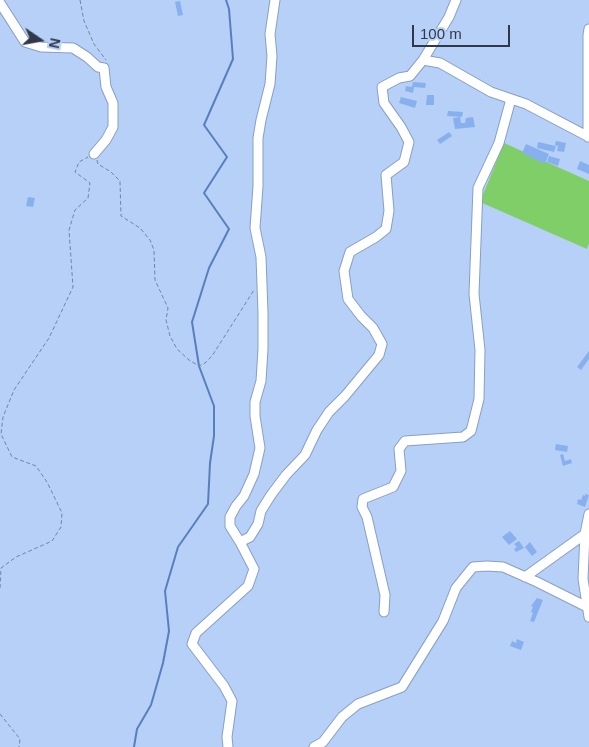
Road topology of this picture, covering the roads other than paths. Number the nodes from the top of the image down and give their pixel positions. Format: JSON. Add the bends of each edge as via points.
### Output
{"nodes":[{"id":1,"x":275,"y":0,"type":"edge"},
{"id":2,"x":456,"y":0,"type":"edge"},
{"id":3,"x":0,"y":3,"type":"edge"},
{"id":4,"x":589,"y":29,"type":"edge"},
{"id":5,"x":423,"y":60,"type":"junction"},
{"id":6,"x":511,"y":100,"type":"junction"},
{"id":7,"x":589,"y":137,"type":"edge"},
{"id":8,"x":94,"y":154,"type":"road end"},
{"id":9,"x":589,"y":514,"type":"edge"},
{"id":10,"x":587,"y":535,"type":"edge"},
{"id":11,"x":240,"y":542,"type":"junction"},
{"id":12,"x":525,"y":577,"type":"junction"},
{"id":13,"x":587,"y":607,"type":"junction"},
{"id":14,"x":384,"y":612,"type":"dead end"},
{"id":15,"x":589,"y":618,"type":"edge"},
{"id":16,"x":228,"y":747,"type":"edge"},
{"id":17,"x":314,"y":747,"type":"edge"}],
"edges":[{"from":1,"to":11,"type":"street","via":[[270,34],[270,84],[258,138],[255,228],[261,257],[263,349],[255,416],[260,448],[254,474],[230,517],[230,526]]},
{"from":2,"to":5,"type":"street"},
{"from":3,"to":8,"type":"street","via":[[26,42],[73,48],[104,68],[106,86],[113,103],[114,127]]},
{"from":4,"to":7,"type":"street"},
{"from":5,"to":6,"type":"street","via":[[440,63]]},
{"from":5,"to":11,"type":"street","via":[[410,76],[382,87],[384,103],[409,142],[404,162],[386,175],[389,211],[386,229],[350,252],[344,271],[348,299],[378,336],[382,344],[379,355],[329,412],[305,455],[271,495],[250,537]]},
{"from":6,"to":7,"type":"street","via":[[526,104]]},
{"from":6,"to":14,"type":"street","via":[[499,143],[478,188],[474,294],[480,350],[479,399],[471,431],[463,437],[405,441],[399,450],[401,471],[393,487],[363,500],[384,596]]},
{"from":9,"to":10,"type":"street"},
{"from":10,"to":12,"type":"street"},
{"from":10,"to":13,"type":"street","via":[[583,579]]},
{"from":11,"to":16,"type":"street","via":[[254,569],[248,586],[196,633],[192,644],[232,701]]},
{"from":12,"to":13,"type":"street"},
{"from":12,"to":17,"type":"street","via":[[503,567],[473,568],[456,588],[443,622],[402,687],[358,704]]},
{"from":13,"to":15,"type":"street"}]}
